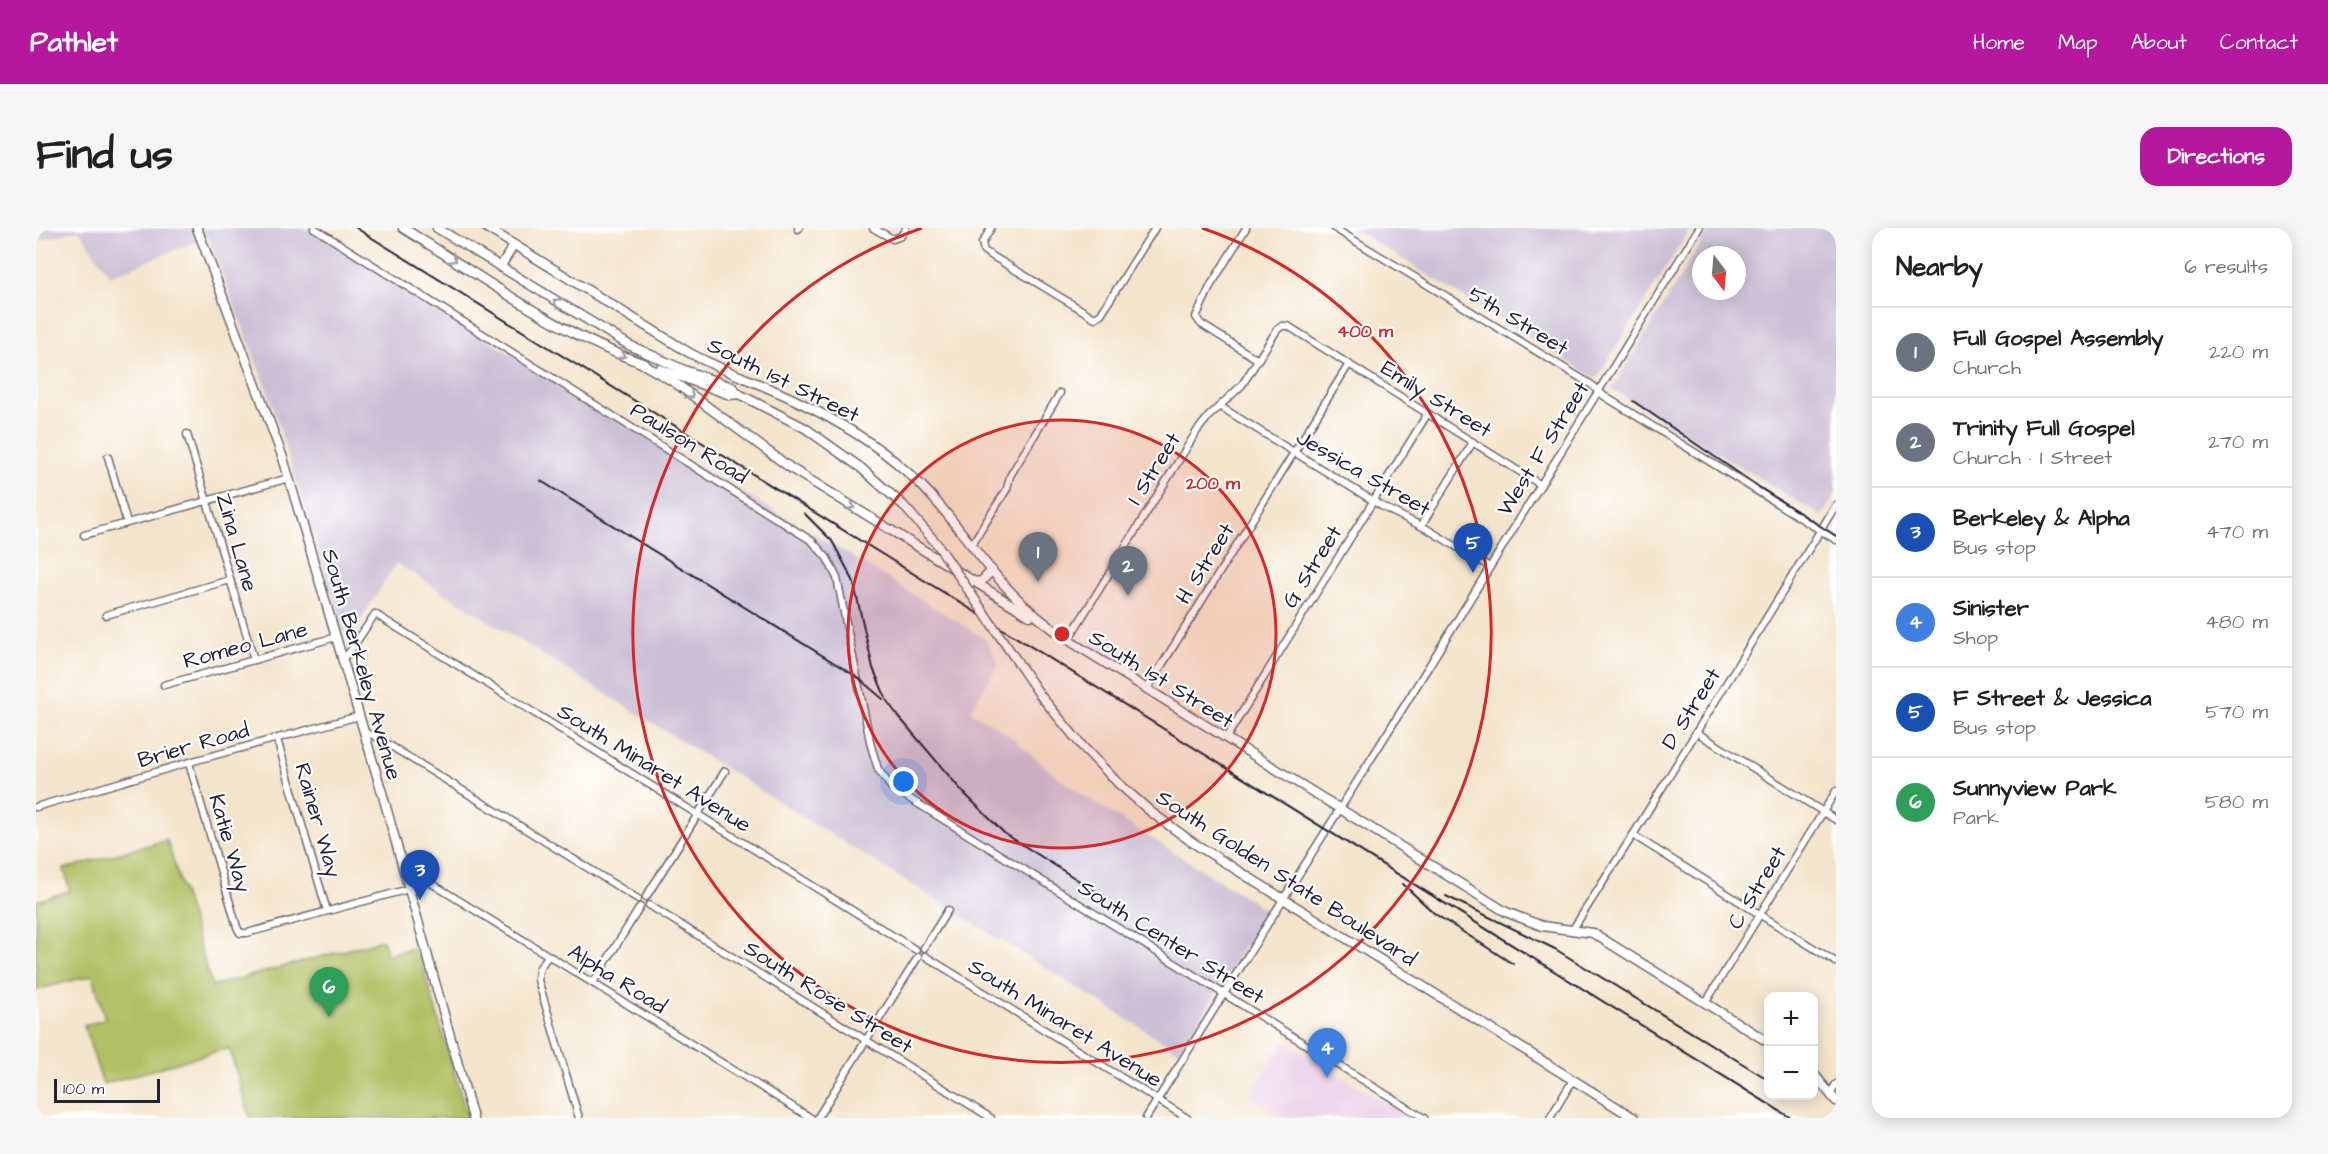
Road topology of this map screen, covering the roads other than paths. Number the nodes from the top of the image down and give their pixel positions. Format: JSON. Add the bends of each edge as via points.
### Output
{"nodes":[{"id":1,"x":197,"y":228,"type":"edge"},
{"id":2,"x":314,"y":228,"type":"edge"},
{"id":3,"x":403,"y":228,"type":"edge"},
{"id":4,"x":437,"y":228,"type":"edge"},
{"id":5,"x":487,"y":228,"type":"edge"},
{"id":6,"x":873,"y":228,"type":"edge"},
{"id":7,"x":906,"y":228,"type":"edge"},
{"id":8,"x":991,"y":228,"type":"edge"},
{"id":9,"x":1155,"y":228,"type":"edge"},
{"id":10,"x":1246,"y":228,"type":"edge"},
{"id":11,"x":1334,"y":228,"type":"edge"},
{"id":12,"x":1699,"y":228,"type":"edge"},
{"id":13,"x":514,"y":245,"type":"junction"},
{"id":14,"x":500,"y":267,"type":"junction"},
{"id":15,"x":1282,"y":326,"type":"joint"},
{"id":16,"x":1258,"y":360,"type":"junction"},
{"id":17,"x":641,"y":363,"type":"junction"},
{"id":18,"x":1349,"y":364,"type":"junction"},
{"id":19,"x":1599,"y":391,"type":"junction"},
{"id":20,"x":1060,"y":393,"type":"dead end"},
{"id":21,"x":739,"y":394,"type":"junction"},
{"id":22,"x":1221,"y":406,"type":"junction"},
{"id":23,"x":1428,"y":413,"type":"junction"},
{"id":24,"x":187,"y":434,"type":"dead end"},
{"id":25,"x":1473,"y":442,"type":"junction"},
{"id":26,"x":1293,"y":452,"type":"junction"},
{"id":27,"x":108,"y":457,"type":"dead end"},
{"id":28,"x":289,"y":478,"type":"junction"},
{"id":29,"x":1541,"y":484,"type":"junction"},
{"id":30,"x":207,"y":501,"type":"junction"},
{"id":31,"x":1373,"y":501,"type":"junction"},
{"id":32,"x":1836,"y":505,"type":"edge"},
{"id":33,"x":128,"y":523,"type":"junction"},
{"id":34,"x":1421,"y":526,"type":"junction"},
{"id":35,"x":1821,"y":531,"type":"junction"},
{"id":36,"x":84,"y":534,"type":"dead end"},
{"id":37,"x":1836,"y":540,"type":"edge"},
{"id":38,"x":972,"y":544,"type":"junction"},
{"id":39,"x":1490,"y":567,"type":"junction"},
{"id":40,"x":992,"y":570,"type":"junction"},
{"id":41,"x":230,"y":580,"type":"junction"},
{"id":42,"x":973,"y":582,"type":"junction"},
{"id":43,"x":106,"y":615,"type":"dead end"},
{"id":44,"x":1048,"y":627,"type":"junction"},
{"id":45,"x":336,"y":637,"type":"junction"},
{"id":46,"x":1068,"y":640,"type":"junction"},
{"id":47,"x":342,"y":658,"type":"junction"},
{"id":48,"x":254,"y":660,"type":"junction"},
{"id":49,"x":164,"y":685,"type":"dead end"},
{"id":50,"x":1147,"y":689,"type":"junction"},
{"id":51,"x":360,"y":716,"type":"junction"},
{"id":52,"x":1696,"y":732,"type":"junction"},
{"id":53,"x":364,"y":733,"type":"junction"},
{"id":54,"x":1226,"y":738,"type":"junction"},
{"id":55,"x":277,"y":739,"type":"junction"},
{"id":56,"x":189,"y":763,"type":"junction"},
{"id":57,"x":725,"y":771,"type":"dead end"},
{"id":58,"x":1836,"y":791,"type":"edge"},
{"id":59,"x":902,"y":795,"type":"joint"},
{"id":60,"x":36,"y":807,"type":"edge"},
{"id":61,"x":1339,"y":809,"type":"junction"},
{"id":62,"x":1823,"y":812,"type":"junction"},
{"id":63,"x":698,"y":815,"type":"junction"},
{"id":64,"x":1836,"y":820,"type":"edge"},
{"id":65,"x":1633,"y":835,"type":"junction"},
{"id":66,"x":405,"y":875,"type":"junction"},
{"id":67,"x":409,"y":889,"type":"junction"},
{"id":68,"x":646,"y":897,"type":"junction"},
{"id":69,"x":639,"y":899,"type":"junction"},
{"id":70,"x":1282,"y":900,"type":"junction"},
{"id":71,"x":649,"y":905,"type":"junction"},
{"id":72,"x":640,"y":907,"type":"junction"},
{"id":73,"x":948,"y":910,"type":"dead end"},
{"id":74,"x":327,"y":911,"type":"junction"},
{"id":75,"x":1761,"y":915,"type":"junction"},
{"id":76,"x":1573,"y":929,"type":"junction"},
{"id":77,"x":924,"y":948,"type":"junction"},
{"id":78,"x":917,"y":954,"type":"junction"},
{"id":79,"x":548,"y":956,"type":"junction"},
{"id":80,"x":926,"y":956,"type":"junction"},
{"id":81,"x":1836,"y":962,"type":"edge"},
{"id":82,"x":593,"y":983,"type":"junction"},
{"id":83,"x":1223,"y":994,"type":"junction"},
{"id":84,"x":1706,"y":1002,"type":"junction"},
{"id":85,"x":1764,"y":1039,"type":"edge"},
{"id":86,"x":866,"y":1040,"type":"junction"},
{"id":87,"x":1818,"y":1079,"type":"edge"},
{"id":88,"x":1573,"y":1080,"type":"junction"},
{"id":89,"x":1836,"y":1084,"type":"edge"},
{"id":90,"x":1833,"y":1098,"type":"edge"},
{"id":91,"x":1158,"y":1100,"type":"junction"},
{"id":92,"x":473,"y":1118,"type":"edge"},
{"id":93,"x":579,"y":1118,"type":"edge"},
{"id":94,"x":815,"y":1118,"type":"edge"},
{"id":95,"x":991,"y":1118,"type":"edge"},
{"id":96,"x":1146,"y":1118,"type":"edge"},
{"id":97,"x":1187,"y":1118,"type":"edge"},
{"id":98,"x":1424,"y":1118,"type":"edge"},
{"id":99,"x":1550,"y":1118,"type":"edge"},
{"id":100,"x":1634,"y":1118,"type":"edge"}],
"edges":[{"from":1,"to":28,"type":"street","name":"South Berkeley Avenue"},
{"from":2,"to":59,"type":"street","name":"Paulson Road","via":[[781,519],[816,545],[830,562],[838,584],[875,762],[886,782]]},
{"from":3,"to":17,"type":"street","one_way":true,"via":[[556,322]]},
{"from":4,"to":14,"type":"street"},
{"from":5,"to":13,"type":"street","name":"South 1st Street"},
{"from":6,"to":7,"type":"street","via":[[897,238]]},
{"from":8,"to":9,"type":"street","via":[[982,246],[984,251],[1097,318]]},
{"from":10,"to":16,"type":"street","via":[[1211,285],[1197,319]]},
{"from":11,"to":19,"type":"street","name":"5th Street"},
{"from":12,"to":19,"type":"street","name":"West F Street"},
{"from":13,"to":14,"type":"street"},
{"from":13,"to":38,"type":"street","name":"South 1st Street","via":[[703,360],[795,400],[868,442],[928,491]]},
{"from":21,"to":14,"type":"street","one_way":true,"via":[[732,387],[629,345]]},
{"from":15,"to":16,"type":"street","name":"I Street"},
{"from":15,"to":18,"type":"street","name":"Emily Street"},
{"from":16,"to":22,"type":"street","name":"I Street","via":[[1242,385]]},
{"from":17,"to":21,"type":"street","via":[[730,395]]},
{"from":17,"to":42,"type":"street","one_way":true,"via":[[674,382],[792,469]]},
{"from":18,"to":23,"type":"street","name":"Emily Street"},
{"from":18,"to":26,"type":"street","name":"H Street"},
{"from":19,"to":29,"type":"street","name":"West F Street"},
{"from":19,"to":35,"type":"street","name":"5th Street"},
{"from":20,"to":38,"type":"street"},
{"from":21,"to":70,"type":"street","name":"South Golden State Boulevard","bridge":true,"via":[[805,428],[861,468],[903,505],[937,544],[1040,695],[1083,747],[1118,783],[1180,834]]},
{"from":22,"to":26,"type":"street","name":"Jessica Street"},
{"from":22,"to":46,"type":"street","name":"I Street","via":[[1197,431]]},
{"from":23,"to":25,"type":"street","name":"Emily Street"},
{"from":23,"to":31,"type":"street","name":"G Street"},
{"from":24,"to":30,"type":"street","name":"Zina Lane"},
{"from":25,"to":29,"type":"street","name":"Emily Street"},
{"from":25,"to":34,"type":"street"},
{"from":26,"to":31,"type":"street","name":"Jessica Street"},
{"from":26,"to":50,"type":"street","name":"H Street"},
{"from":27,"to":33,"type":"street"},
{"from":28,"to":30,"type":"street"},
{"from":28,"to":45,"type":"street","name":"South Berkeley Avenue"},
{"from":29,"to":39,"type":"street","name":"West F Street"},
{"from":30,"to":33,"type":"street"},
{"from":30,"to":41,"type":"street","name":"Zina Lane"},
{"from":31,"to":34,"type":"street","name":"Jessica Street"},
{"from":31,"to":54,"type":"street","name":"G Street"},
{"from":32,"to":35,"type":"street","name":"D Street"},
{"from":33,"to":36,"type":"street"},
{"from":34,"to":39,"type":"street","name":"Jessica Street"},
{"from":35,"to":37,"type":"street","name":"5th Street"},
{"from":35,"to":52,"type":"street","name":"D Street"},
{"from":38,"to":40,"type":"street","name":"South 1st Street"},
{"from":39,"to":61,"type":"street","name":"West F Street"},
{"from":40,"to":42,"type":"street","via":[[982,581]]},
{"from":40,"to":44,"type":"street","name":"South 1st Street"},
{"from":41,"to":43,"type":"street"},
{"from":41,"to":48,"type":"street","name":"Zina Lane"},
{"from":42,"to":44,"type":"street"},
{"from":44,"to":46,"type":"street","name":"South 1st Street"},
{"from":45,"to":47,"type":"street","name":"South Berkeley Avenue"},
{"from":45,"to":48,"type":"street","name":"Romeo Lane"},
{"from":46,"to":50,"type":"street","name":"South 1st Street"},
{"from":47,"to":51,"type":"street","name":"South Berkeley Avenue"},
{"from":47,"to":63,"type":"street","name":"South Minaret Avenue","via":[[375,614]]},
{"from":48,"to":49,"type":"street","name":"Romeo Lane"},
{"from":50,"to":54,"type":"street","name":"South 1st Street"},
{"from":51,"to":53,"type":"street","name":"South Berkeley Avenue"},
{"from":51,"to":55,"type":"street","name":"Brier Road"},
{"from":52,"to":62,"type":"street"},
{"from":52,"to":65,"type":"street","name":"D Street"},
{"from":53,"to":66,"type":"street","name":"South Berkeley Avenue"},
{"from":53,"to":69,"type":"street"},
{"from":54,"to":61,"type":"street","name":"South 1st Street"},
{"from":55,"to":56,"type":"street","name":"Brier Road"},
{"from":55,"to":74,"type":"street","name":"Rainer Way"},
{"from":56,"to":60,"type":"street","name":"Brier Road"},
{"from":56,"to":74,"type":"street","name":"Katie Way","via":[[240,933]]},
{"from":57,"to":63,"type":"street"},
{"from":58,"to":62,"type":"street","name":"C Street"},
{"from":59,"to":83,"type":"street","name":"South Center Street"},
{"from":61,"to":70,"type":"street","name":"West F Street"},
{"from":61,"to":76,"type":"street","name":"South 1st Street","via":[[1511,915],[1542,926]]},
{"from":62,"to":64,"type":"street"},
{"from":62,"to":75,"type":"street","name":"C Street"},
{"from":63,"to":68,"type":"street"},
{"from":63,"to":78,"type":"street","name":"South Minaret Avenue"},
{"from":65,"to":75,"type":"street"},
{"from":65,"to":76,"type":"street","name":"D Street"},
{"from":66,"to":67,"type":"street","name":"South Berkeley Avenue"},
{"from":66,"to":79,"type":"street","name":"Alpha Road","via":[[418,875]]},
{"from":67,"to":74,"type":"street"},
{"from":67,"to":92,"type":"street","name":"South Berkeley Avenue"},
{"from":68,"to":69,"type":"street"},
{"from":68,"to":71,"type":"street"},
{"from":69,"to":72,"type":"street"},
{"from":70,"to":83,"type":"street","name":"West F Street"},
{"from":70,"to":88,"type":"street","name":"South Golden State Boulevard"},
{"from":71,"to":72,"type":"street"},
{"from":71,"to":86,"type":"street","name":"South Rose Street"},
{"from":72,"to":82,"type":"street"},
{"from":73,"to":77,"type":"street"},
{"from":75,"to":81,"type":"street"},
{"from":75,"to":84,"type":"street","name":"C Street"},
{"from":76,"to":84,"type":"street","name":"South 1st Street","via":[[1598,935]]},
{"from":77,"to":78,"type":"street"},
{"from":77,"to":80,"type":"street"},
{"from":78,"to":80,"type":"street"},
{"from":78,"to":86,"type":"street"},
{"from":79,"to":82,"type":"street","name":"Alpha Road"},
{"from":79,"to":93,"type":"street","via":[[539,969],[538,980]]},
{"from":80,"to":91,"type":"street","name":"South Minaret Avenue"},
{"from":82,"to":94,"type":"street","name":"Alpha Road"},
{"from":83,"to":91,"type":"street","name":"West F Street"},
{"from":83,"to":98,"type":"street","name":"South Center Street"},
{"from":84,"to":85,"type":"street","name":"South 1st Street"},
{"from":86,"to":94,"type":"street"},
{"from":86,"to":95,"type":"street","name":"South Rose Street"},
{"from":87,"to":90,"type":"street"},
{"from":88,"to":99,"type":"street"},
{"from":88,"to":100,"type":"street","name":"South Golden State Boulevard"},
{"from":89,"to":90,"type":"street"},
{"from":91,"to":96,"type":"street","name":"West F Street"},
{"from":91,"to":97,"type":"street","name":"South Minaret Avenue"}]}
